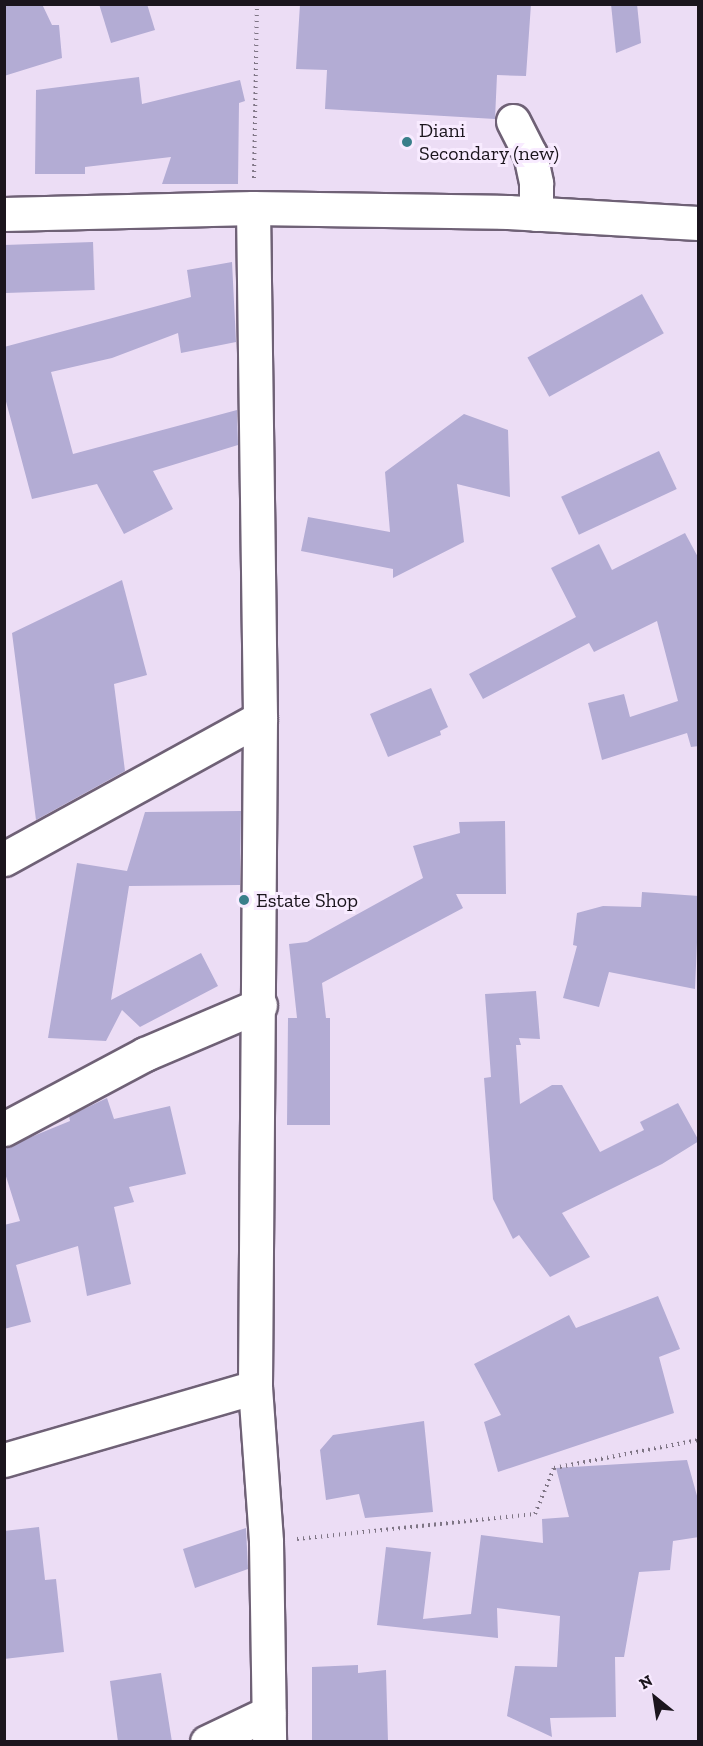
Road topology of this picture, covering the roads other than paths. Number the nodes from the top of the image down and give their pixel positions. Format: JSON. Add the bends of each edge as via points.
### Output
{"nodes":[{"id":1,"x":513,"y":121,"type":"dead end"},
{"id":2,"x":253,"y":208,"type":"junction"},
{"id":3,"x":4,"y":214,"type":"edge"},
{"id":4,"x":536,"y":214,"type":"junction"},
{"id":5,"x":699,"y":223,"type":"edge"},
{"id":6,"x":260,"y":718,"type":"junction"},
{"id":7,"x":4,"y":859,"type":"edge"},
{"id":8,"x":260,"y":1005,"type":"junction"},
{"id":9,"x":4,"y":1129,"type":"edge"},
{"id":10,"x":255,"y":1387,"type":"junction"},
{"id":11,"x":4,"y":1460,"type":"edge"},
{"id":12,"x":268,"y":1727,"type":"edge"},
{"id":13,"x":207,"y":1742,"type":"edge"}],
"edges":[{"from":1,"to":4,"type":"street","via":[[530,154],[536,183]]},
{"from":2,"to":3,"type":"street"},
{"from":2,"to":4,"type":"street"},
{"from":2,"to":6,"type":"street"},
{"from":4,"to":5,"type":"street"},
{"from":6,"to":7,"type":"street"},
{"from":6,"to":8,"type":"street"},
{"from":8,"to":9,"type":"street","via":[[145,1054]]},
{"from":8,"to":10,"type":"street"},
{"from":10,"to":11,"type":"street"},
{"from":10,"to":12,"type":"street","via":[[266,1542]]},
{"from":12,"to":13,"type":"street"}]}
